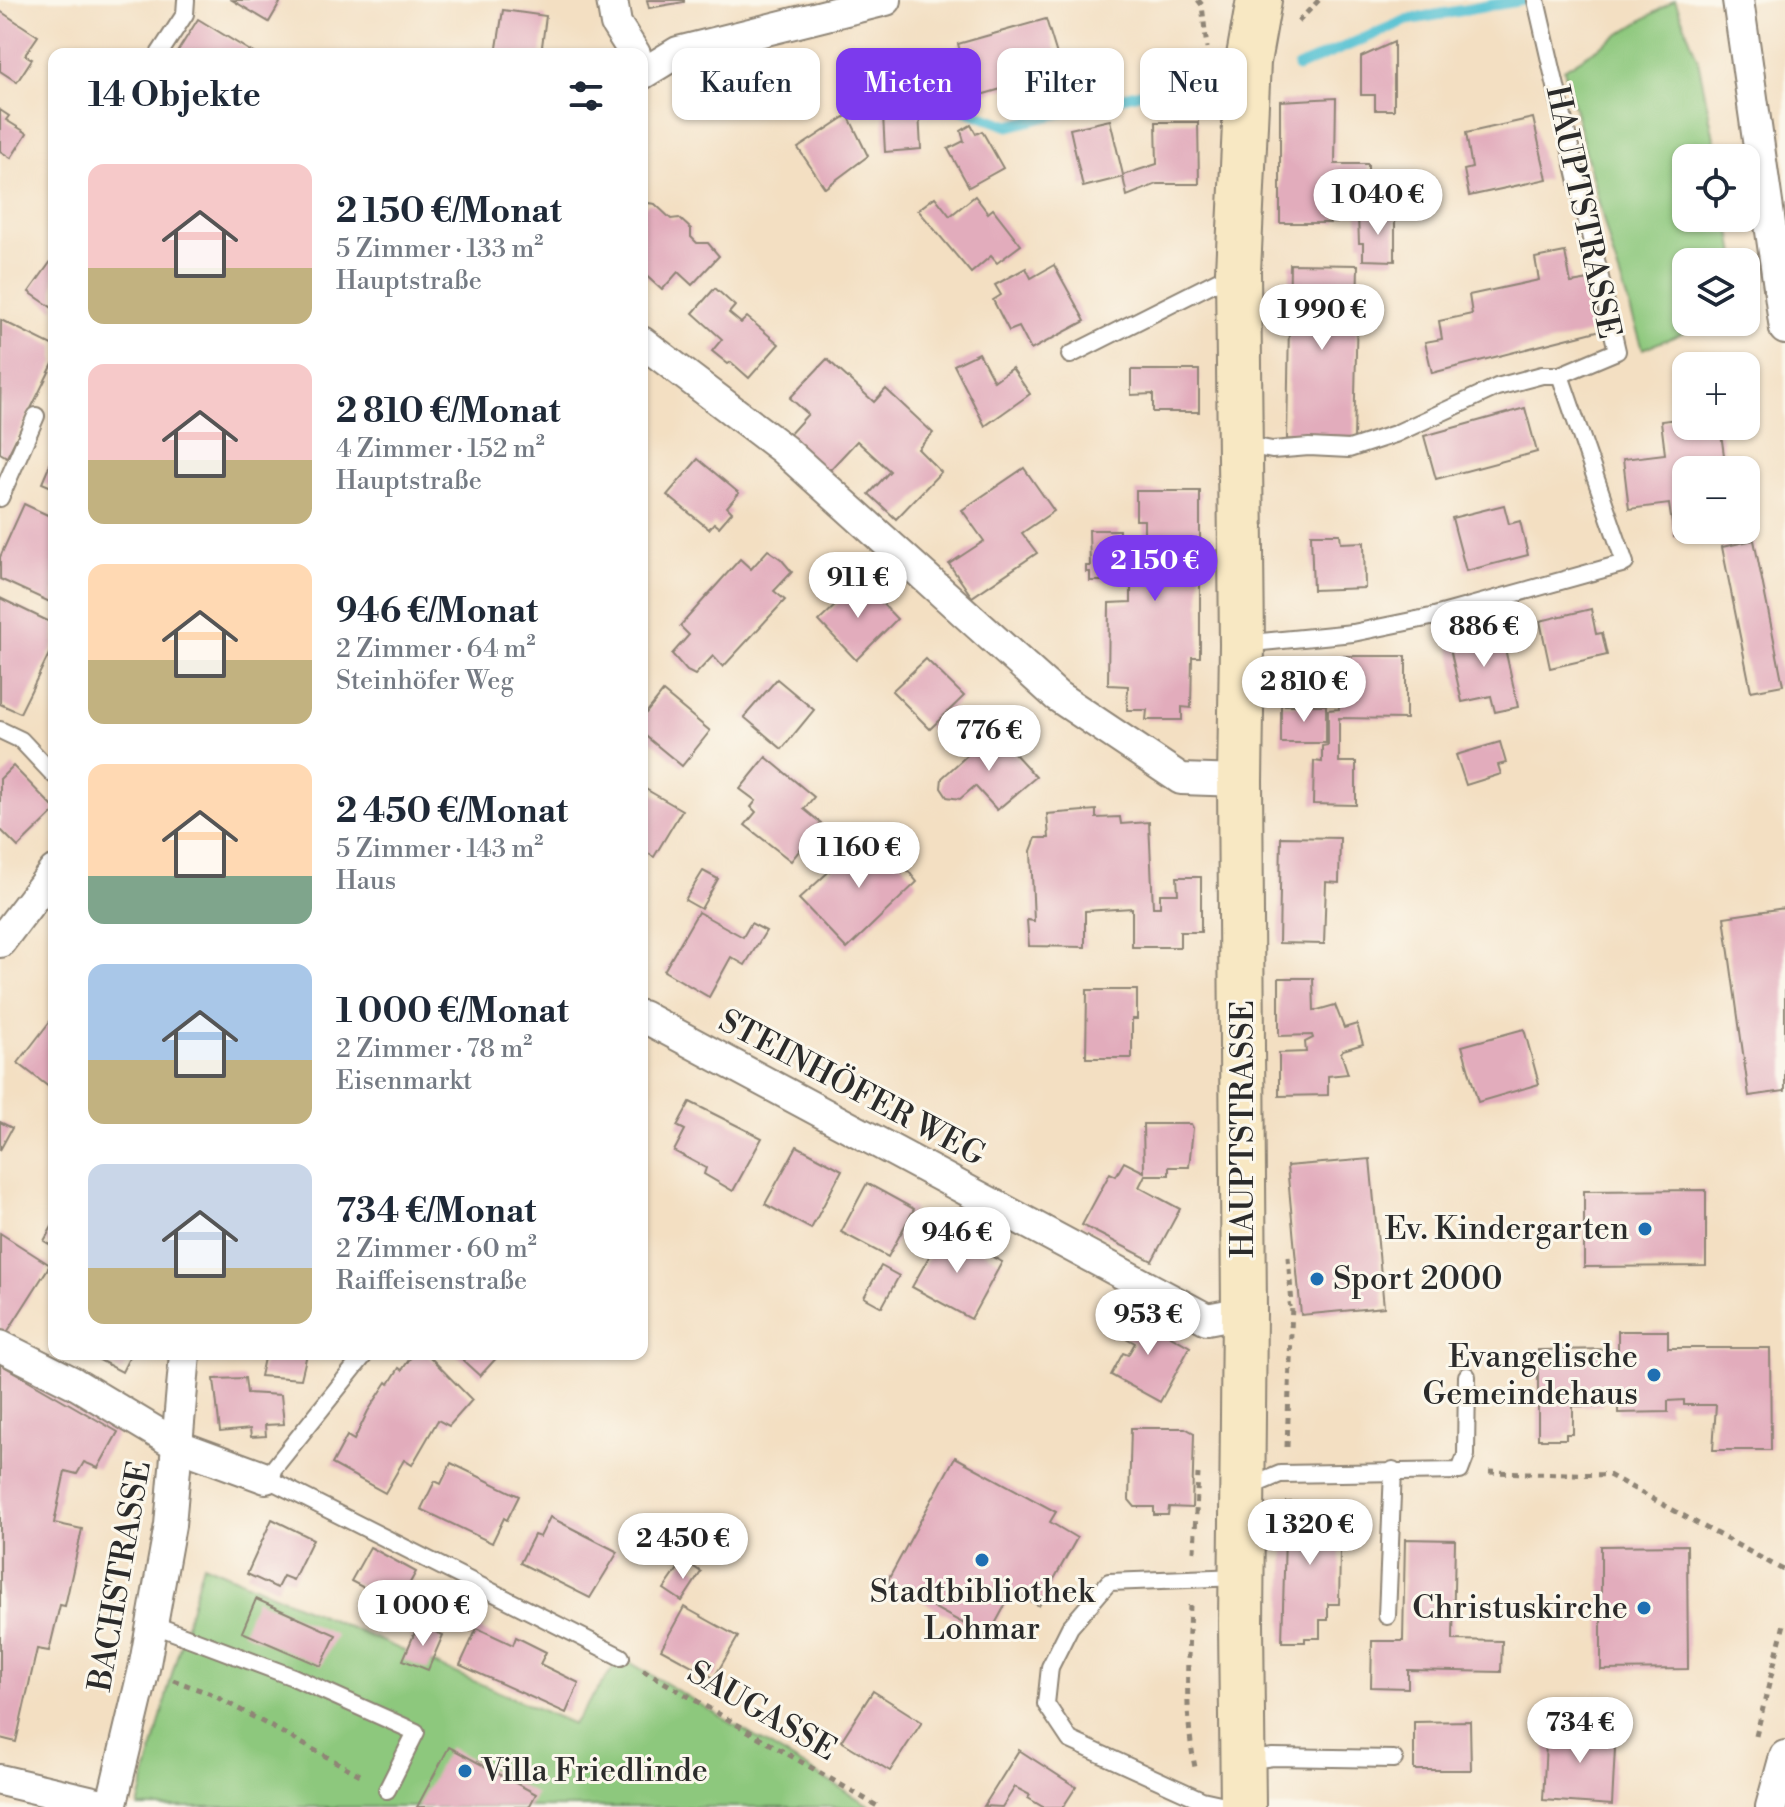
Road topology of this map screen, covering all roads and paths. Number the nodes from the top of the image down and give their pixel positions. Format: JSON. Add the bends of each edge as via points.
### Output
{"nodes":[{"id":1,"x":186,"y":0,"type":"edge"},
{"id":2,"x":612,"y":0,"type":"edge"},
{"id":3,"x":886,"y":0,"type":"edge"},
{"id":4,"x":1198,"y":0,"type":"edge"},
{"id":5,"x":1259,"y":0,"type":"edge"},
{"id":6,"x":1536,"y":0,"type":"edge"},
{"id":7,"x":1738,"y":0,"type":"edge"},
{"id":8,"x":163,"y":48,"type":"edge"},
{"id":9,"x":630,"y":48,"type":"edge"},
{"id":10,"x":1207,"y":48,"type":"dead end"},
{"id":11,"x":648,"y":63,"type":"edge"},
{"id":12,"x":1778,"y":223,"type":"edge"},
{"id":13,"x":1238,"y":271,"type":"junction"},
{"id":14,"x":1785,"y":329,"type":"edge"},
{"id":15,"x":648,"y":347,"type":"edge"},
{"id":16,"x":1070,"y":355,"type":"dead end"},
{"id":17,"x":1560,"y":375,"type":"junction"},
{"id":18,"x":36,"y":416,"type":"dead end"},
{"id":19,"x":1240,"y":443,"type":"junction"},
{"id":20,"x":0,"y":498,"type":"edge"},
{"id":21,"x":1242,"y":644,"type":"junction"},
{"id":22,"x":0,"y":730,"type":"edge"},
{"id":23,"x":48,"y":769,"type":"edge"},
{"id":24,"x":1240,"y":781,"type":"junction"},
{"id":25,"x":48,"y":879,"type":"edge"},
{"id":26,"x":0,"y":942,"type":"edge"},
{"id":27,"x":648,"y":1019,"type":"edge"},
{"id":28,"x":1244,"y":1312,"type":"junction"},
{"id":29,"x":0,"y":1346,"type":"edge"},
{"id":30,"x":185,"y":1360,"type":"edge"},
{"id":31,"x":360,"y":1360,"type":"edge"},
{"id":32,"x":1467,"y":1376,"type":"dead end"},
{"id":33,"x":179,"y":1446,"type":"junction"},
{"id":34,"x":1393,"y":1470,"type":"junction"},
{"id":35,"x":1460,"y":1471,"type":"junction"},
{"id":36,"x":266,"y":1478,"type":"junction"},
{"id":37,"x":1242,"y":1490,"type":"junction"},
{"id":38,"x":1785,"y":1571,"type":"edge"},
{"id":39,"x":1241,"y":1577,"type":"junction"},
{"id":40,"x":1387,"y":1616,"type":"dead end"},
{"id":41,"x":1785,"y":1620,"type":"edge"},
{"id":42,"x":152,"y":1624,"type":"junction"},
{"id":43,"x":621,"y":1657,"type":"joint"},
{"id":44,"x":144,"y":1669,"type":"junction"},
{"id":45,"x":1755,"y":1737,"type":"dead end"},
{"id":46,"x":1785,"y":1756,"type":"edge"},
{"id":47,"x":1394,"y":1759,"type":"dead end"},
{"id":48,"x":1243,"y":1762,"type":"junction"},
{"id":49,"x":0,"y":1780,"type":"edge"},
{"id":50,"x":387,"y":1790,"type":"joint"},
{"id":51,"x":111,"y":1807,"type":"edge"},
{"id":52,"x":879,"y":1807,"type":"edge"},
{"id":53,"x":1234,"y":1807,"type":"edge"},
{"id":54,"x":1243,"y":1807,"type":"edge"},
{"id":55,"x":1771,"y":1807,"type":"edge"}],
"edges":[{"from":1,"to":8,"type":"lane","via":[[185,14]]},
{"from":2,"to":9,"type":"street","via":[[616,24]]},
{"from":3,"to":11,"type":"street"},
{"from":4,"to":10,"type":"path"},
{"from":5,"to":13,"type":"main road","name":"HAUPTSTRASSE","via":[[1247,75]]},
{"from":6,"to":17,"type":"lane","name":"HAUPTSTRASSE","via":[[1617,351]]},
{"from":7,"to":12,"type":"street"},
{"from":12,"to":14,"type":"street"},
{"from":13,"to":16,"type":"lane"},
{"from":13,"to":19,"type":"main road","name":"HAUPTSTRASSE"},
{"from":15,"to":24,"type":"street","via":[[783,449],[1057,696],[1181,779]]},
{"from":17,"to":19,"type":"lane","via":[[1497,387],[1349,449],[1272,450]]},
{"from":17,"to":21,"type":"lane","name":"HAUPTSTRASSE","via":[[1625,563],[1431,617],[1353,633]]},
{"from":18,"to":20,"type":"lane"},
{"from":19,"to":21,"type":"main road","name":"HAUPTSTRASSE"},
{"from":21,"to":24,"type":"main road","name":"HAUPTSTRASSE"},
{"from":22,"to":23,"type":"lane","via":[[21,740]]},
{"from":24,"to":28,"type":"main road","name":"HAUPTSTRASSE"},
{"from":25,"to":26,"type":"street"},
{"from":27,"to":28,"type":"street","name":"STEINHÖFER WEG","via":[[1207,1319]]},
{"from":28,"to":37,"type":"main road","name":"HAUPTSTRASSE"},
{"from":29,"to":33,"type":"street"},
{"from":30,"to":33,"type":"street","name":"BACHSTRASSE"},
{"from":31,"to":36,"type":"lane"},
{"from":32,"to":35,"type":"lane","via":[[1466,1455]]},
{"from":33,"to":36,"type":"street"},
{"from":33,"to":42,"type":"street","name":"BACHSTRASSE"},
{"from":34,"to":35,"type":"lane"},
{"from":34,"to":37,"type":"lane","via":[[1280,1474]]},
{"from":34,"to":40,"type":"lane"},
{"from":35,"to":38,"type":"path","via":[[1609,1475]]},
{"from":36,"to":43,"type":"lane"},
{"from":37,"to":39,"type":"main road","name":"HAUPTSTRASSE"},
{"from":39,"to":48,"type":"main road","name":"HAUPTSTRASSE"},
{"from":39,"to":53,"type":"lane","via":[[1109,1582],[1070,1627],[1050,1667],[1046,1704],[1070,1740],[1202,1800]]},
{"from":41,"to":45,"type":"path"},
{"from":42,"to":44,"type":"street","name":"BACHSTRASSE"},
{"from":42,"to":50,"type":"lane","via":[[293,1677],[416,1732]]},
{"from":43,"to":52,"type":"path","name":"SAUGASSE"},
{"from":44,"to":50,"type":"path","via":[[211,1694]]},
{"from":44,"to":51,"type":"street","name":"BACHSTRASSE"},
{"from":46,"to":55,"type":"street"},
{"from":47,"to":48,"type":"lane","via":[[1273,1757]]},
{"from":48,"to":54,"type":"main road","name":"HAUPTSTRASSE"},
{"from":49,"to":51,"type":"street"}]}
